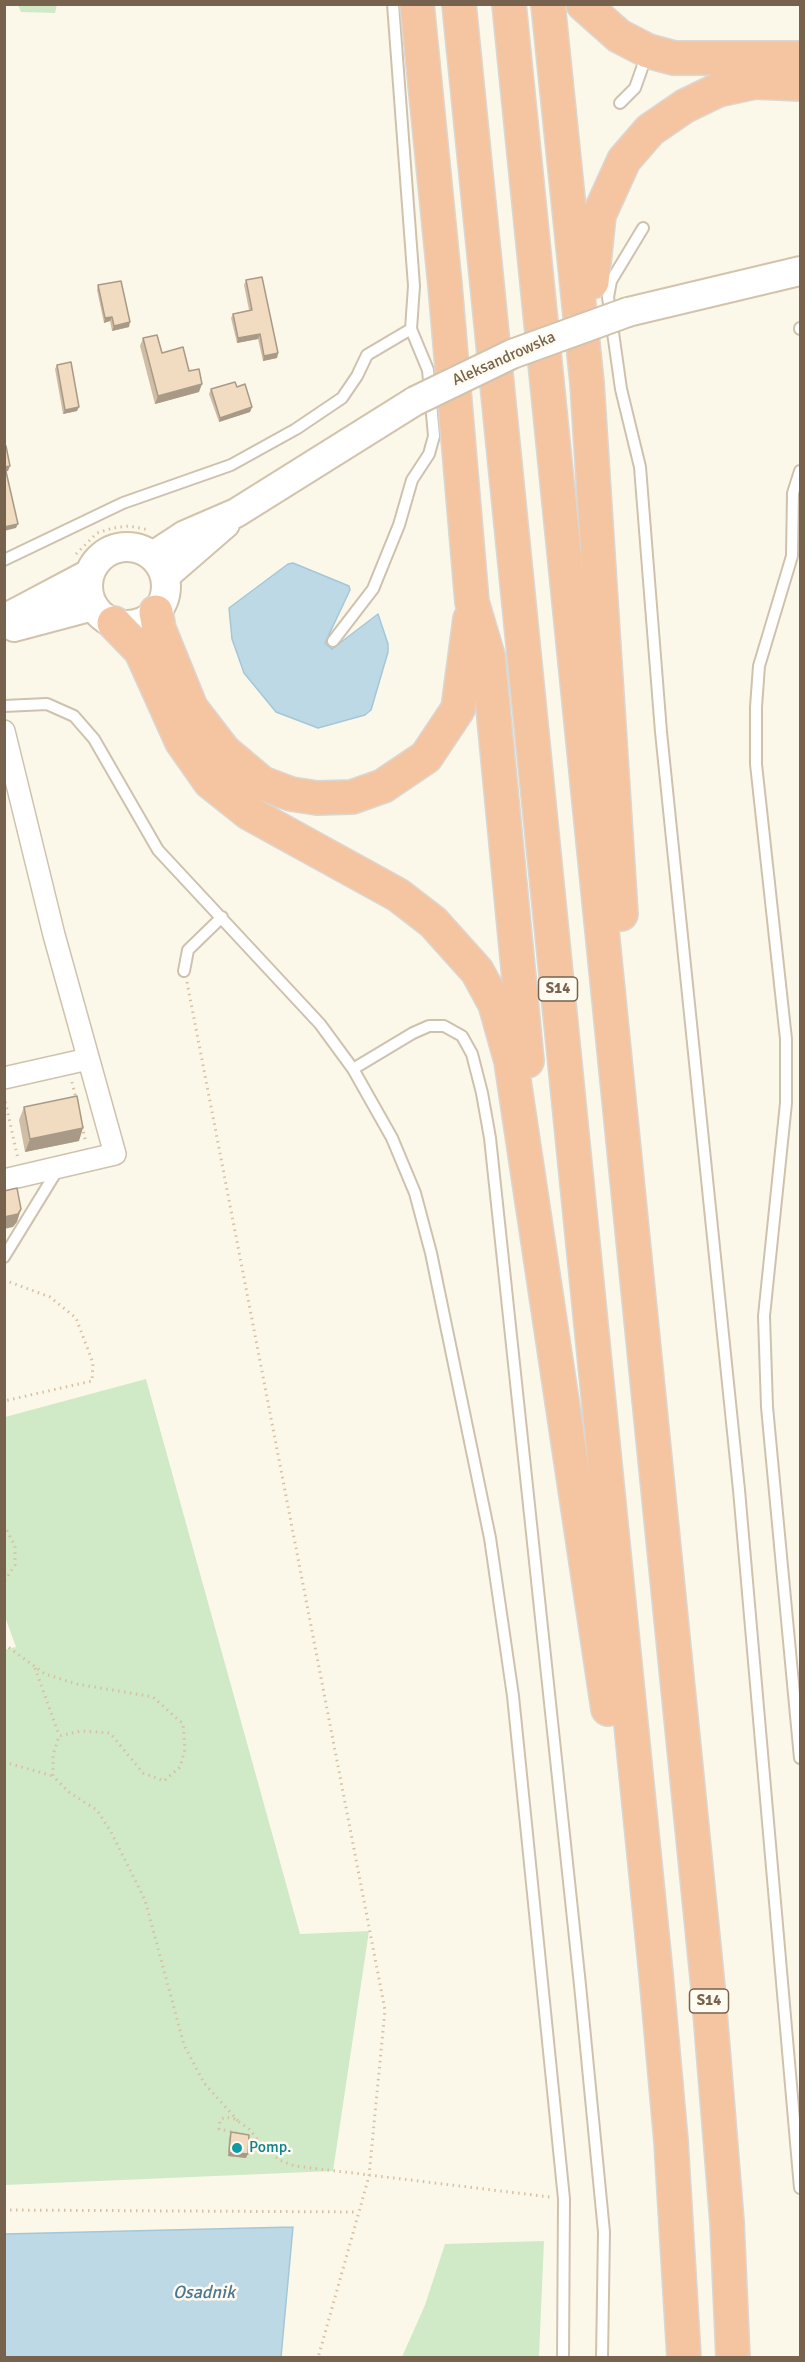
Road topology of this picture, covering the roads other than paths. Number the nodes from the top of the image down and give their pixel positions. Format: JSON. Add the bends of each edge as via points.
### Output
{"nodes":[{"id":1,"x":393,"y":4,"type":"edge"},
{"id":2,"x":417,"y":4,"type":"edge"},
{"id":3,"x":459,"y":4,"type":"edge"},
{"id":4,"x":509,"y":4,"type":"edge"},
{"id":5,"x":548,"y":4,"type":"edge"},
{"id":6,"x":584,"y":4,"type":"edge"},
{"id":7,"x":648,"y":51,"type":"junction"},
{"id":8,"x":801,"y":58,"type":"edge"},
{"id":9,"x":801,"y":84,"type":"edge"},
{"id":10,"x":620,"y":103,"type":"dead end"},
{"id":11,"x":644,"y":228,"type":"dead end"},
{"id":12,"x":801,"y":271,"type":"edge"},
{"id":13,"x":411,"y":329,"type":"junction"},
{"id":14,"x":587,"y":383,"type":"junction"},
{"id":15,"x":801,"y":471,"type":"edge"},
{"id":16,"x":4,"y":560,"type":"edge"},
{"id":17,"x":159,"y":566,"type":"junction"},
{"id":18,"x":89,"y":573,"type":"junction"},
{"id":19,"x":472,"y":602,"type":"junction"},
{"id":20,"x":156,"y":612,"type":"junction"},
{"id":21,"x":103,"y":614,"type":"junction"},
{"id":22,"x":4,"y":618,"type":"edge"},
{"id":23,"x":4,"y":629,"type":"edge"},
{"id":24,"x":333,"y":641,"type":"dead end"},
{"id":25,"x":4,"y":706,"type":"edge"},
{"id":26,"x":4,"y":731,"type":"edge"},
{"id":27,"x":222,"y":917,"type":"junction"},
{"id":28,"x":184,"y":971,"type":"road end"},
{"id":29,"x":78,"y":1061,"type":"junction"},
{"id":30,"x":353,"y":1069,"type":"junction"},
{"id":31,"x":4,"y":1078,"type":"edge"},
{"id":32,"x":624,"y":1156,"type":"junction"},
{"id":33,"x":58,"y":1168,"type":"junction"},
{"id":34,"x":13,"y":1178,"type":"edge"},
{"id":35,"x":4,"y":1257,"type":"edge"},
{"id":36,"x":554,"y":1345,"type":"junction"},
{"id":37,"x":801,"y":1758,"type":"edge"},
{"id":38,"x":656,"y":1974,"type":"junction"},
{"id":39,"x":801,"y":2188,"type":"edge"},
{"id":40,"x":563,"y":2358,"type":"edge"},
{"id":41,"x":602,"y":2358,"type":"edge"},
{"id":42,"x":684,"y":2358,"type":"edge"},
{"id":43,"x":733,"y":2358,"type":"edge"}],
"edges":[{"from":1,"to":13,"type":"lane","via":[[414,286]]},
{"from":2,"to":19,"type":"highway"},
{"from":3,"to":38,"type":"highway","number":"S14"},
{"from":4,"to":32,"type":"highway","number":"S14"},
{"from":5,"to":14,"type":"highway"},
{"from":6,"to":7,"type":"highway","via":[[619,36]]},
{"from":7,"to":8,"type":"highway","via":[[674,58],[708,60]]},
{"from":7,"to":10,"type":"lane","via":[[635,88]]},
{"from":9,"to":14,"type":"highway","via":[[755,82],[718,90],[650,130],[624,160],[599,215],[593,248]]},
{"from":11,"to":39,"type":"lane","via":[[610,281],[608,297],[621,389],[640,468],[661,732],[739,1490]]},
{"from":12,"to":17,"type":"main road","name":"Aleksandrowska","bridge":true,"via":[[628,312],[513,354],[416,401],[236,513],[197,551]]},
{"from":13,"to":16,"type":"lane","via":[[367,355],[342,398],[296,429],[231,465],[123,503]]},
{"from":13,"to":24,"type":"lane","via":[[428,369],[434,436],[429,454],[412,480],[373,589]]},
{"from":14,"to":32,"type":"highway","via":[[618,859]]},
{"from":15,"to":37,"type":"lane","via":[[794,493],[792,556],[759,666],[756,764],[786,1039],[786,1103],[764,1316],[767,1407]]},
{"from":17,"to":18,"type":"main road","via":[[136,548],[117,548],[95,562]]},
{"from":17,"to":20,"type":"main road","via":[[163,602]]},
{"from":18,"to":21,"type":"main road","via":[[87,585]]},
{"from":18,"to":22,"type":"main road"},
{"from":19,"to":20,"type":"highway","via":[[458,709],[426,757],[382,786],[352,797],[291,794],[262,783],[224,751],[191,708],[159,629]]},
{"from":19,"to":36,"type":"highway","via":[[488,656]]},
{"from":20,"to":21,"type":"main road","via":[[137,624]]},
{"from":21,"to":23,"type":"main road"},
{"from":21,"to":36,"type":"highway","via":[[141,651],[182,742],[210,782],[249,813],[399,895],[433,922],[477,971],[495,1004],[511,1061]]},
{"from":25,"to":27,"type":"lane","via":[[47,704],[74,716],[94,739],[158,850]]},
{"from":26,"to":29,"type":"street"},
{"from":27,"to":28,"type":"lane","via":[[188,950]]},
{"from":27,"to":30,"type":"lane","via":[[320,1024]]},
{"from":29,"to":31,"type":"street"},
{"from":29,"to":33,"type":"street","via":[[115,1154]]},
{"from":30,"to":40,"type":"lane","via":[[392,1138],[415,1193],[490,1538],[513,1696],[564,2199]]},
{"from":30,"to":41,"type":"lane","via":[[413,1033],[429,1026],[444,1026],[462,1036],[472,1054],[482,1093],[490,1138],[604,2232]]},
{"from":32,"to":43,"type":"highway","number":"S14","via":[[708,1987],[727,2222]]},
{"from":33,"to":34,"type":"street"},
{"from":33,"to":35,"type":"lane"},
{"from":36,"to":38,"type":"highway","via":[[626,1826]]},
{"from":38,"to":42,"type":"highway","number":"S14"}]}
